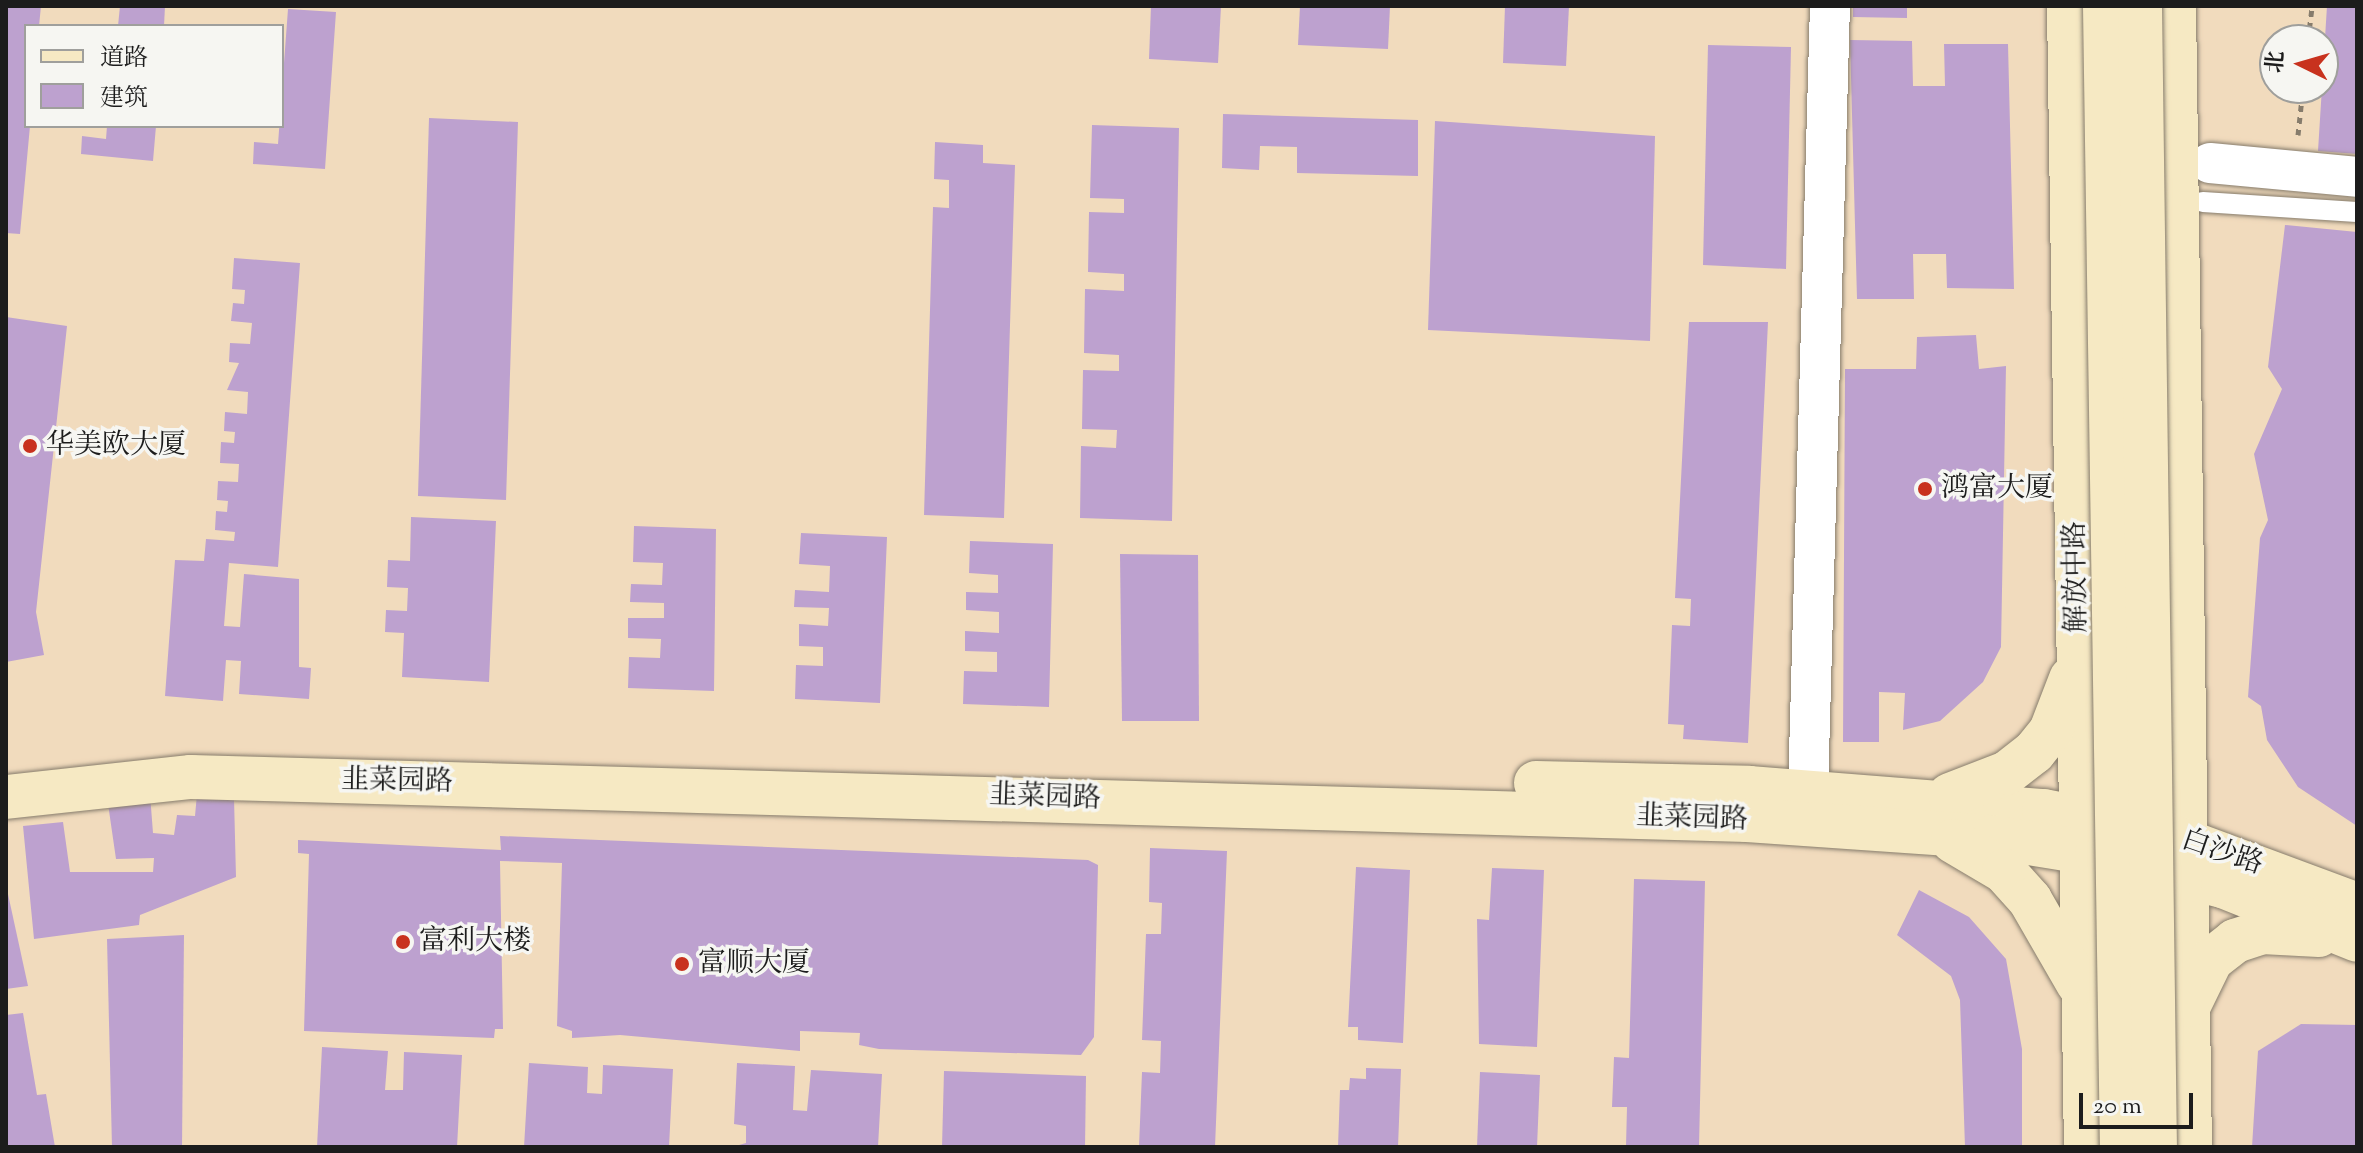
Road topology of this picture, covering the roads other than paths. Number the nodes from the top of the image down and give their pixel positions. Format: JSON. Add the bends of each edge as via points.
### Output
{"nodes":[{"id":1,"x":1830,"y":6,"type":"edge"},
{"id":2,"x":2069,"y":6,"type":"edge"},
{"id":3,"x":2105,"y":6,"type":"edge"},
{"id":4,"x":2140,"y":6,"type":"edge"},
{"id":5,"x":2174,"y":6,"type":"edge"},
{"id":6,"x":2210,"y":163,"type":"dead end"},
{"id":7,"x":2357,"y":177,"type":"edge"},
{"id":8,"x":2203,"y":202,"type":"dead end"},
{"id":9,"x":2357,"y":212,"type":"edge"},
{"id":10,"x":2078,"y":649,"type":"junction"},
{"id":11,"x":2184,"y":726,"type":"junction"},
{"id":12,"x":6,"y":772,"type":"edge"},
{"id":13,"x":1808,"y":792,"type":"junction"},
{"id":14,"x":6,"y":797,"type":"edge"},
{"id":15,"x":1929,"y":816,"type":"junction"},
{"id":16,"x":2082,"y":835,"type":"junction"},
{"id":17,"x":2187,"y":858,"type":"junction"},
{"id":18,"x":2277,"y":872,"type":"junction"},
{"id":19,"x":2357,"y":905,"type":"edge"},
{"id":20,"x":2357,"y":941,"type":"edge"},
{"id":21,"x":2085,"y":1002,"type":"junction"},
{"id":22,"x":2189,"y":1007,"type":"junction"},
{"id":23,"x":2086,"y":1147,"type":"edge"},
{"id":24,"x":2122,"y":1147,"type":"edge"},
{"id":25,"x":2155,"y":1147,"type":"edge"},
{"id":26,"x":2190,"y":1147,"type":"edge"}],
"edges":[{"from":1,"to":13,"type":"street"},
{"from":2,"to":10,"type":"street","name":"解放中路"},
{"from":3,"to":24,"type":"street","name":"解放中路","bridge":true},
{"from":4,"to":25,"type":"street","bridge":true},
{"from":5,"to":11,"type":"street"},
{"from":6,"to":7,"type":"street"},
{"from":8,"to":9,"type":"lane"},
{"from":10,"to":15,"type":"street","via":[[2068,692],[2034,752]]},
{"from":10,"to":16,"type":"street","name":"解放中路"},
{"from":11,"to":17,"type":"street"},
{"from":11,"to":18,"type":"street","via":[[2204,801],[2230,836]]},
{"from":12,"to":13,"type":"street","name":"韭菜园路","via":[[239,754]]},
{"from":13,"to":15,"type":"street","name":"韭菜园路"},
{"from":14,"to":15,"type":"street","name":"韭菜园路","via":[[191,777],[1747,820]]},
{"from":15,"to":16,"type":"street","name":"韭菜园路"},
{"from":15,"to":21,"type":"street","via":[[2004,871],[2059,939]]},
{"from":16,"to":17,"type":"street","name":"白沙路"},
{"from":16,"to":21,"type":"street","name":"解放中路"},
{"from":17,"to":18,"type":"street","name":"白沙路"},
{"from":17,"to":20,"type":"street","name":"白沙路"},
{"from":17,"to":22,"type":"street"},
{"from":18,"to":19,"type":"street","name":"白沙路"},
{"from":20,"to":22,"type":"street","via":[[2262,932],[2235,941],[2211,960]]},
{"from":21,"to":23,"type":"street","name":"解放中路"},
{"from":22,"to":26,"type":"street"}]}
